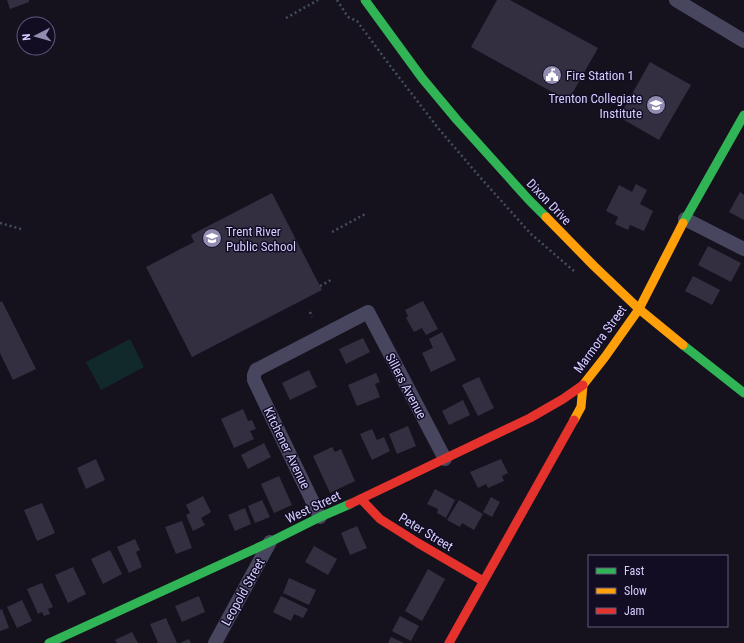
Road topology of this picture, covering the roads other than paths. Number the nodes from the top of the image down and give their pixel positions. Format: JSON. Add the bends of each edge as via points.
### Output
{"nodes":[{"id":1,"x":365,"y":0,"type":"edge"},
{"id":2,"x":676,"y":0,"type":"edge"},
{"id":3,"x":744,"y":41,"type":"edge"},
{"id":4,"x":744,"y":116,"type":"edge"},
{"id":5,"x":685,"y":219,"type":"junction"},
{"id":6,"x":744,"y":249,"type":"edge"},
{"id":7,"x":639,"y":309,"type":"junction"},
{"id":8,"x":368,"y":312,"type":"joint"},
{"id":9,"x":583,"y":384,"type":"junction"},
{"id":10,"x":744,"y":393,"type":"edge"},
{"id":11,"x":445,"y":459,"type":"junction"},
{"id":12,"x":361,"y":499,"type":"junction"},
{"id":13,"x":320,"y":517,"type":"junction"},
{"id":14,"x":270,"y":542,"type":"junction"},
{"id":15,"x":483,"y":582,"type":"junction"},
{"id":16,"x":49,"y":643,"type":"edge"},
{"id":17,"x":215,"y":643,"type":"edge"},
{"id":18,"x":449,"y":643,"type":"edge"}],
"edges":[{"from":1,"to":7,"type":"street","name":"Dixon Drive","via":[[422,78],[489,157]]},
{"from":2,"to":3,"type":"street"},
{"from":4,"to":5,"type":"street","name":"Marmora Street"},
{"from":5,"to":6,"type":"street"},
{"from":5,"to":7,"type":"street","name":"Marmora Street"},
{"from":7,"to":9,"type":"street","name":"Marmora Street","via":[[605,358]]},
{"from":7,"to":10,"type":"street","name":"Dixon Drive"},
{"from":8,"to":11,"type":"street","name":"Sillers Avenue"},
{"from":8,"to":13,"type":"street","name":"Kitchener Avenue","via":[[256,370],[254,375],[254,380]]},
{"from":9,"to":11,"type":"street","name":"West Street","via":[[530,418]]},
{"from":9,"to":15,"type":"street","name":"Marmora Street","via":[[581,407]]},
{"from":11,"to":12,"type":"street","name":"West Street"},
{"from":12,"to":13,"type":"street","name":"West Street"},
{"from":12,"to":15,"type":"street","name":"Peter Street","via":[[380,519]]},
{"from":13,"to":14,"type":"street","name":"West Street"},
{"from":14,"to":16,"type":"street","name":"West Street"},
{"from":14,"to":17,"type":"street","name":"Leopold Street"},
{"from":15,"to":18,"type":"street","name":"Marmora Street"}]}
